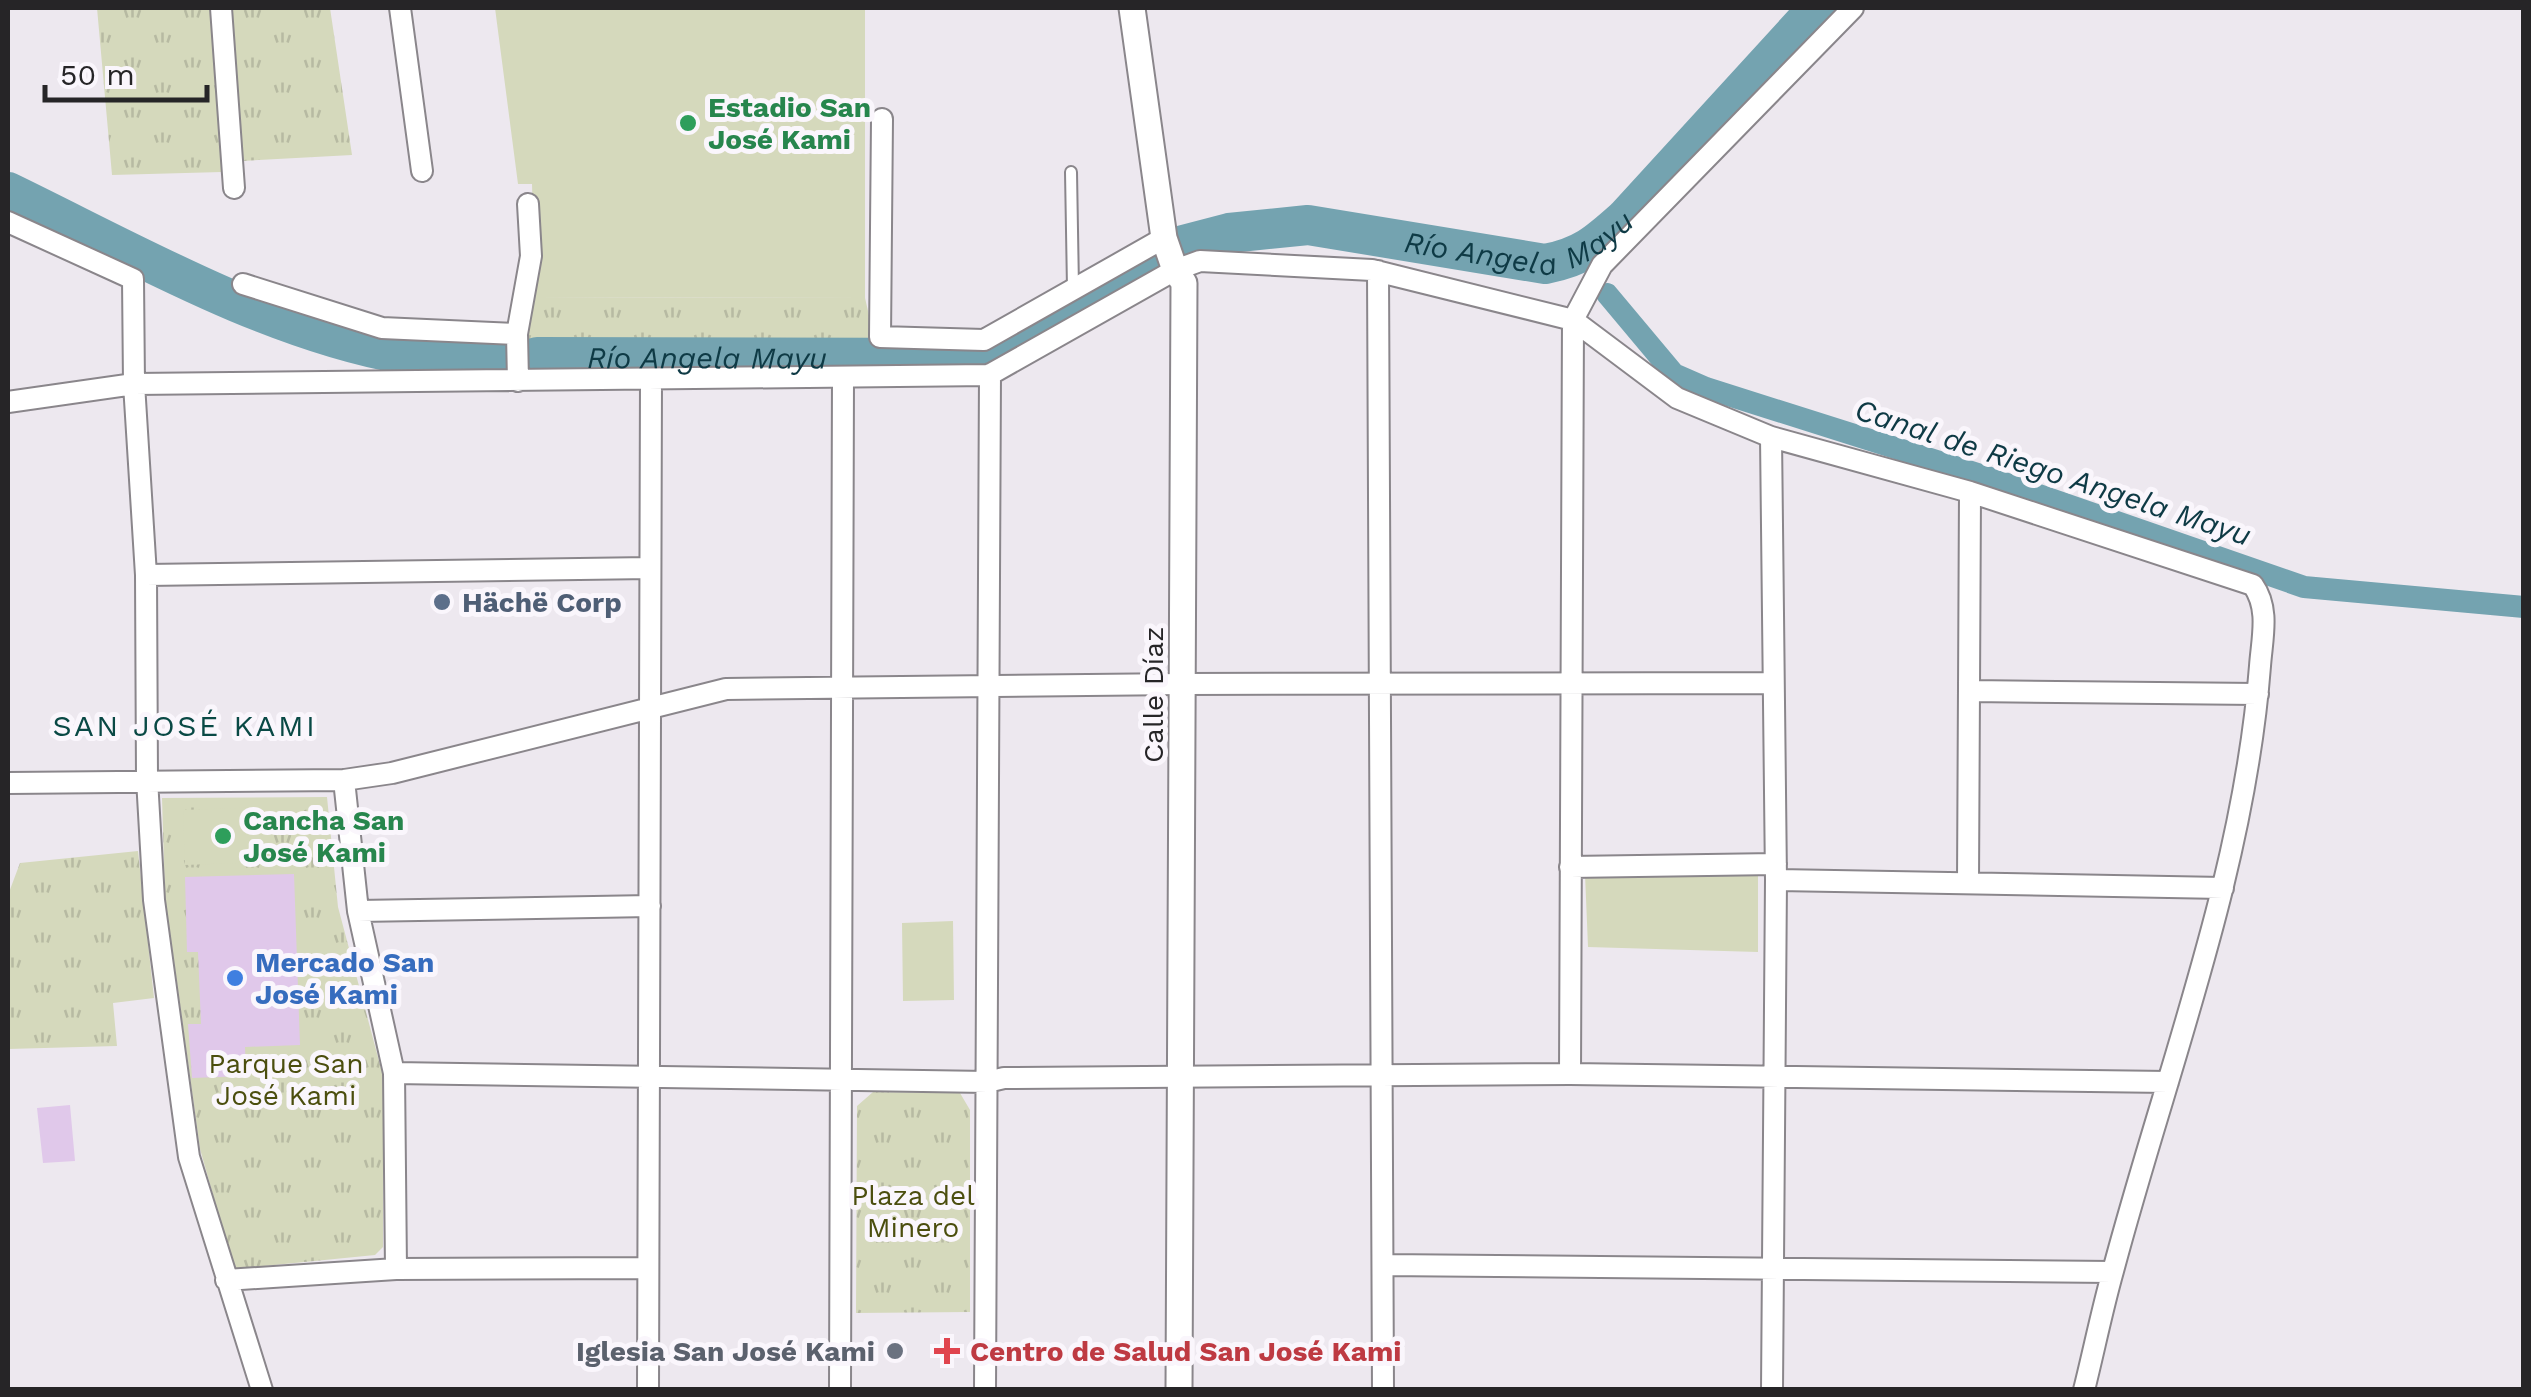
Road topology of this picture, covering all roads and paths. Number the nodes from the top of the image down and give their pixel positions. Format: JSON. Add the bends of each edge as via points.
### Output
{"nodes":[{"id":1,"x":221,"y":8,"type":"edge"},
{"id":2,"x":400,"y":8,"type":"edge"},
{"id":3,"x":1132,"y":8,"type":"edge"},
{"id":4,"x":1853,"y":8,"type":"edge"},
{"id":5,"x":882,"y":120,"type":"dead end"},
{"id":6,"x":422,"y":171,"type":"dead end"},
{"id":7,"x":1071,"y":172,"type":"dead end"},
{"id":8,"x":234,"y":188,"type":"dead end"},
{"id":9,"x":528,"y":204,"type":"dead end"},
{"id":10,"x":8,"y":222,"type":"edge"},
{"id":11,"x":1164,"y":238,"type":"junction"},
{"id":12,"x":1175,"y":270,"type":"junction"},
{"id":13,"x":1378,"y":271,"type":"junction"},
{"id":14,"x":243,"y":284,"type":"dead end"},
{"id":15,"x":1073,"y":288,"type":"junction"},
{"id":16,"x":1573,"y":320,"type":"junction"},
{"id":17,"x":517,"y":334,"type":"junction"},
{"id":18,"x":990,"y":374,"type":"junction"},
{"id":19,"x":844,"y":377,"type":"junction"},
{"id":20,"x":651,"y":379,"type":"junction"},
{"id":21,"x":518,"y":382,"type":"junction"},
{"id":22,"x":134,"y":384,"type":"junction"},
{"id":23,"x":8,"y":402,"type":"edge"},
{"id":24,"x":1772,"y":437,"type":"junction"},
{"id":25,"x":1970,"y":492,"type":"junction"},
{"id":26,"x":650,"y":568,"type":"junction"},
{"id":27,"x":146,"y":575,"type":"junction"},
{"id":28,"x":1772,"y":683,"type":"junction"},
{"id":29,"x":1183,"y":684,"type":"junction"},
{"id":30,"x":989,"y":685,"type":"junction"},
{"id":31,"x":1380,"y":685,"type":"junction"},
{"id":32,"x":1572,"y":685,"type":"junction"},
{"id":33,"x":842,"y":686,"type":"junction"},
{"id":34,"x":1970,"y":690,"type":"junction"},
{"id":35,"x":2258,"y":694,"type":"junction"},
{"id":36,"x":650,"y":708,"type":"junction"},
{"id":37,"x":147,"y":779,"type":"junction"},
{"id":38,"x":344,"y":780,"type":"junction"},
{"id":39,"x":8,"y":782,"type":"edge"},
{"id":40,"x":1570,"y":866,"type":"junction"},
{"id":41,"x":1776,"y":872,"type":"junction"},
{"id":42,"x":1968,"y":883,"type":"junction"},
{"id":43,"x":2223,"y":888,"type":"junction"},
{"id":44,"x":650,"y":906,"type":"junction"},
{"id":45,"x":358,"y":911,"type":"junction"},
{"id":46,"x":394,"y":1073,"type":"junction"},
{"id":47,"x":1570,"y":1074,"type":"junction"},
{"id":48,"x":649,"y":1075,"type":"junction"},
{"id":49,"x":1382,"y":1076,"type":"junction"},
{"id":50,"x":1773,"y":1076,"type":"junction"},
{"id":51,"x":1182,"y":1078,"type":"junction"},
{"id":52,"x":841,"y":1079,"type":"junction"},
{"id":53,"x":987,"y":1082,"type":"junction"},
{"id":54,"x":2168,"y":1082,"type":"junction"},
{"id":55,"x":1383,"y":1264,"type":"junction"},
{"id":56,"x":648,"y":1268,"type":"junction"},
{"id":57,"x":396,"y":1269,"type":"junction"},
{"id":58,"x":1772,"y":1270,"type":"junction"},
{"id":59,"x":2112,"y":1272,"type":"junction"},
{"id":60,"x":226,"y":1280,"type":"junction"},
{"id":61,"x":262,"y":1390,"type":"edge"},
{"id":62,"x":648,"y":1390,"type":"edge"},
{"id":63,"x":840,"y":1390,"type":"edge"},
{"id":64,"x":986,"y":1390,"type":"edge"},
{"id":65,"x":1180,"y":1390,"type":"edge"},
{"id":66,"x":1383,"y":1390,"type":"edge"},
{"id":67,"x":1772,"y":1390,"type":"edge"},
{"id":68,"x":2084,"y":1390,"type":"edge"}],
"edges":[{"from":1,"to":8,"type":"street"},
{"from":2,"to":6,"type":"street"},
{"from":3,"to":11,"type":"street","name":"Calle Díaz"},
{"from":4,"to":16,"type":"street","via":[[1602,265]]},
{"from":5,"to":15,"type":"street","via":[[880,337],[984,340]]},
{"from":7,"to":15,"type":"lane"},
{"from":9,"to":17,"type":"street","via":[[531,256]]},
{"from":10,"to":22,"type":"street","via":[[133,279]]},
{"from":11,"to":12,"type":"street","name":"Calle Díaz"},
{"from":11,"to":15,"type":"street"},
{"from":12,"to":13,"type":"street","via":[[1200,261]]},
{"from":12,"to":18,"type":"street"},
{"from":12,"to":29,"type":"street","name":"Calle Díaz","via":[[1184,283]]},
{"from":13,"to":16,"type":"street"},
{"from":13,"to":31,"type":"street"},
{"from":14,"to":17,"type":"street","via":[[382,328]]},
{"from":16,"to":24,"type":"street","via":[[1677,398]]},
{"from":16,"to":32,"type":"street"},
{"from":17,"to":21,"type":"street"},
{"from":18,"to":19,"type":"street"},
{"from":18,"to":30,"type":"street"},
{"from":19,"to":20,"type":"street"},
{"from":19,"to":33,"type":"street"},
{"from":20,"to":21,"type":"street"},
{"from":20,"to":26,"type":"street"},
{"from":21,"to":22,"type":"street"},
{"from":22,"to":23,"type":"street"},
{"from":22,"to":27,"type":"street"},
{"from":24,"to":25,"type":"street"},
{"from":24,"to":28,"type":"street"},
{"from":25,"to":34,"type":"street"},
{"from":25,"to":35,"type":"street","via":[[2253,585],[2264,610]]},
{"from":26,"to":27,"type":"street"},
{"from":26,"to":36,"type":"street"},
{"from":27,"to":37,"type":"street"},
{"from":28,"to":32,"type":"street"},
{"from":28,"to":41,"type":"street"},
{"from":29,"to":30,"type":"street"},
{"from":29,"to":31,"type":"street"},
{"from":29,"to":51,"type":"street","name":"Calle Díaz"},
{"from":30,"to":33,"type":"street"},
{"from":30,"to":53,"type":"street"},
{"from":31,"to":32,"type":"street"},
{"from":31,"to":49,"type":"street"},
{"from":32,"to":40,"type":"street"},
{"from":33,"to":36,"type":"street","via":[[726,689]]},
{"from":33,"to":52,"type":"street"},
{"from":34,"to":35,"type":"street"},
{"from":34,"to":42,"type":"street"},
{"from":35,"to":43,"type":"street"},
{"from":36,"to":38,"type":"street"},
{"from":36,"to":44,"type":"street"},
{"from":37,"to":38,"type":"street"},
{"from":37,"to":39,"type":"street"},
{"from":37,"to":60,"type":"street","via":[[154,900],[189,1157]]},
{"from":38,"to":45,"type":"street"},
{"from":40,"to":41,"type":"street"},
{"from":40,"to":47,"type":"street"},
{"from":41,"to":42,"type":"street"},
{"from":41,"to":50,"type":"street"},
{"from":42,"to":43,"type":"street"},
{"from":43,"to":54,"type":"street"},
{"from":44,"to":45,"type":"street"},
{"from":44,"to":48,"type":"street"},
{"from":45,"to":46,"type":"street"},
{"from":46,"to":48,"type":"street"},
{"from":46,"to":57,"type":"street"},
{"from":47,"to":49,"type":"street"},
{"from":47,"to":50,"type":"street"},
{"from":48,"to":52,"type":"street"},
{"from":48,"to":56,"type":"street"},
{"from":49,"to":51,"type":"street"},
{"from":49,"to":55,"type":"street"},
{"from":50,"to":54,"type":"street"},
{"from":50,"to":58,"type":"street"},
{"from":51,"to":53,"type":"street"},
{"from":51,"to":65,"type":"street","name":"Calle Díaz"},
{"from":52,"to":53,"type":"street"},
{"from":52,"to":63,"type":"street"},
{"from":53,"to":64,"type":"street"},
{"from":54,"to":59,"type":"street"},
{"from":55,"to":58,"type":"street"},
{"from":55,"to":66,"type":"street"},
{"from":56,"to":57,"type":"street"},
{"from":56,"to":62,"type":"street"},
{"from":57,"to":60,"type":"street"},
{"from":58,"to":59,"type":"street"},
{"from":58,"to":67,"type":"street"},
{"from":59,"to":68,"type":"street"},
{"from":60,"to":61,"type":"street"}]}
